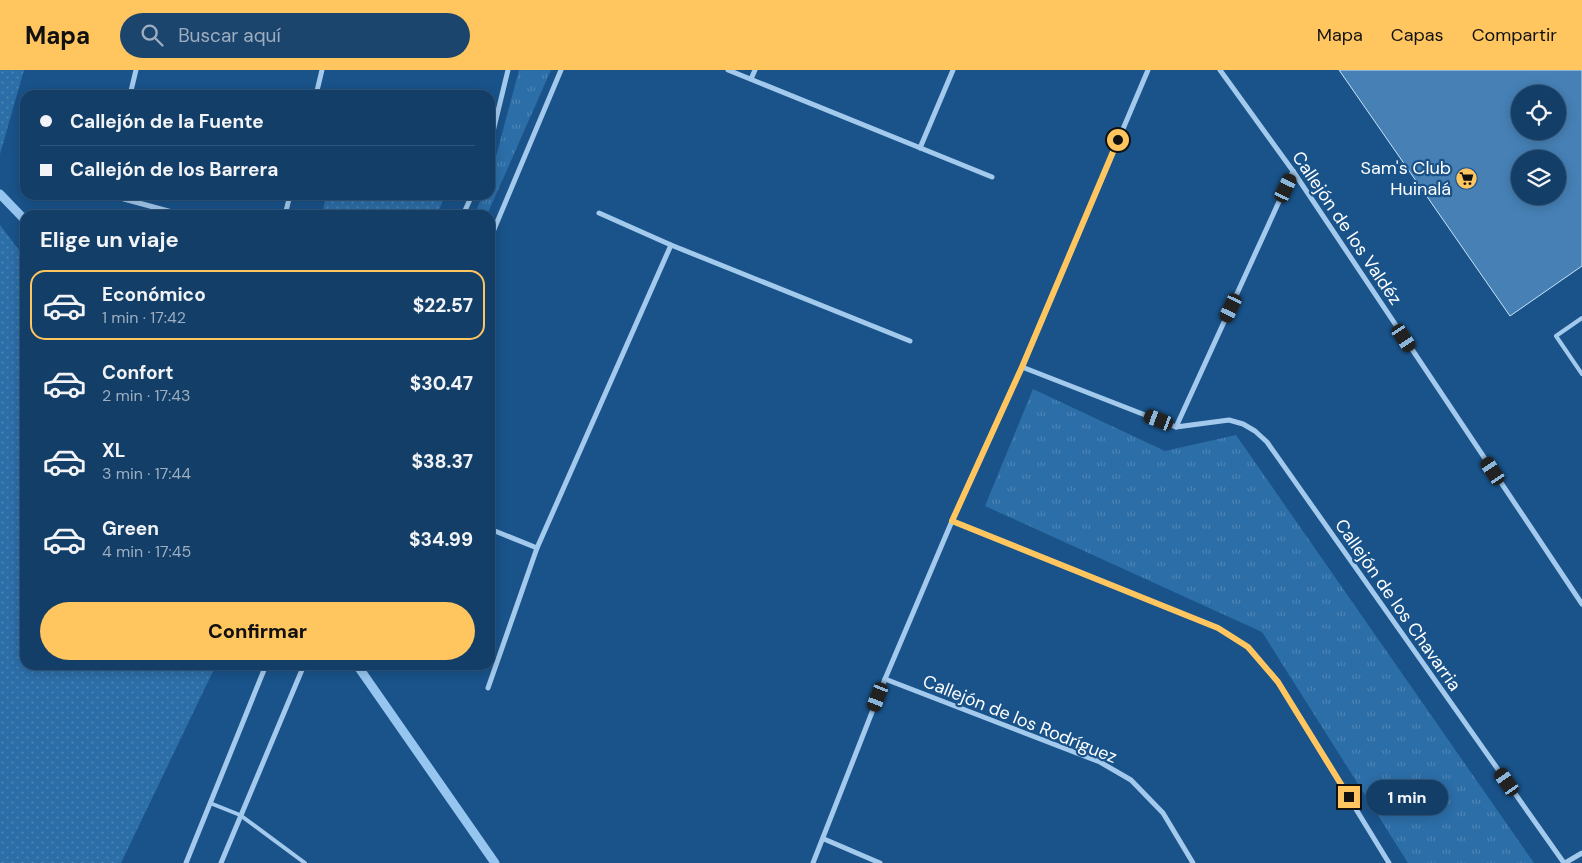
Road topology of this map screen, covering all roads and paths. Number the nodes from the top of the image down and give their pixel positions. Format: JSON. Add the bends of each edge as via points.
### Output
{"nodes":[{"id":1,"x":136,"y":70,"type":"edge"},
{"id":2,"x":322,"y":70,"type":"edge"},
{"id":3,"x":508,"y":70,"type":"edge"},
{"id":4,"x":561,"y":70,"type":"edge"},
{"id":5,"x":728,"y":70,"type":"edge"},
{"id":6,"x":755,"y":70,"type":"edge"},
{"id":7,"x":954,"y":70,"type":"edge"},
{"id":8,"x":1148,"y":70,"type":"edge"},
{"id":9,"x":1220,"y":70,"type":"edge"},
{"id":10,"x":751,"y":79,"type":"junction"},
{"id":11,"x":131,"y":90,"type":"edge"},
{"id":12,"x":317,"y":90,"type":"edge"},
{"id":13,"x":495,"y":123,"type":"edge"},
{"id":14,"x":920,"y":148,"type":"junction"},
{"id":15,"x":1293,"y":171,"type":"junction"},
{"id":16,"x":992,"y":177,"type":"dead end"},
{"id":17,"x":128,"y":200,"type":"edge"},
{"id":18,"x":165,"y":210,"type":"edge"},
{"id":19,"x":599,"y":213,"type":"dead end"},
{"id":20,"x":495,"y":227,"type":"edge"},
{"id":21,"x":671,"y":245,"type":"junction"},
{"id":22,"x":1582,"y":318,"type":"edge"},
{"id":23,"x":910,"y":341,"type":"dead end"},
{"id":24,"x":1022,"y":367,"type":"junction"},
{"id":25,"x":1582,"y":374,"type":"edge"},
{"id":26,"x":1176,"y":426,"type":"junction"},
{"id":27,"x":952,"y":521,"type":"junction"},
{"id":28,"x":495,"y":531,"type":"edge"},
{"id":29,"x":537,"y":548,"type":"junction"},
{"id":30,"x":1582,"y":604,"type":"edge"},
{"id":31,"x":495,"y":668,"type":"edge"},
{"id":32,"x":264,"y":670,"type":"edge"},
{"id":33,"x":302,"y":670,"type":"edge"},
{"id":34,"x":494,"y":670,"type":"edge"},
{"id":35,"x":885,"y":679,"type":"junction"},
{"id":36,"x":488,"y":688,"type":"dead end"},
{"id":37,"x":210,"y":802,"type":"junction"},
{"id":38,"x":240,"y":815,"type":"junction"},
{"id":39,"x":824,"y":839,"type":"junction"},
{"id":40,"x":1582,"y":853,"type":"edge"},
{"id":41,"x":186,"y":863,"type":"edge"},
{"id":42,"x":221,"y":863,"type":"edge"},
{"id":43,"x":305,"y":863,"type":"edge"},
{"id":44,"x":813,"y":863,"type":"edge"},
{"id":45,"x":880,"y":863,"type":"edge"},
{"id":46,"x":1193,"y":863,"type":"edge"},
{"id":47,"x":1389,"y":863,"type":"edge"},
{"id":48,"x":1565,"y":863,"type":"edge"}],
"edges":[{"from":1,"to":11,"type":"street"},
{"from":2,"to":12,"type":"street"},
{"from":3,"to":13,"type":"street"},
{"from":4,"to":20,"type":"street"},
{"from":5,"to":10,"type":"street"},
{"from":6,"to":10,"type":"street"},
{"from":7,"to":14,"type":"street"},
{"from":8,"to":24,"type":"street"},
{"from":9,"to":15,"type":"street","name":"Callejón de los Valdéz"},
{"from":10,"to":14,"type":"street"},
{"from":14,"to":16,"type":"street"},
{"from":15,"to":26,"type":"street"},
{"from":15,"to":30,"type":"street","name":"Callejón de los Valdéz"},
{"from":17,"to":18,"type":"street"},
{"from":19,"to":21,"type":"street"},
{"from":21,"to":23,"type":"street"},
{"from":21,"to":29,"type":"street"},
{"from":22,"to":25,"type":"lane","via":[[1556,336]]},
{"from":24,"to":26,"type":"street","name":"Callejón de los Chavarria"},
{"from":24,"to":27,"type":"street"},
{"from":26,"to":48,"type":"street","name":"Callejón de los Chavarria","via":[[1229,420],[1243,424],[1266,442]]},
{"from":27,"to":35,"type":"street"},
{"from":27,"to":47,"type":"street","via":[[1218,628],[1248,647],[1278,682]]},
{"from":28,"to":29,"type":"street"},
{"from":29,"to":31,"type":"street"},
{"from":32,"to":37,"type":"street"},
{"from":33,"to":38,"type":"street"},
{"from":34,"to":36,"type":"street"},
{"from":35,"to":39,"type":"street"},
{"from":35,"to":46,"type":"street","name":"Callejón de los Rodríguez","via":[[1100,762],[1131,780],[1163,813]]},
{"from":37,"to":38,"type":"lane"},
{"from":37,"to":41,"type":"street"},
{"from":38,"to":42,"type":"street"},
{"from":38,"to":43,"type":"lane"},
{"from":39,"to":44,"type":"street"},
{"from":39,"to":45,"type":"street"},
{"from":40,"to":48,"type":"street"}]}
